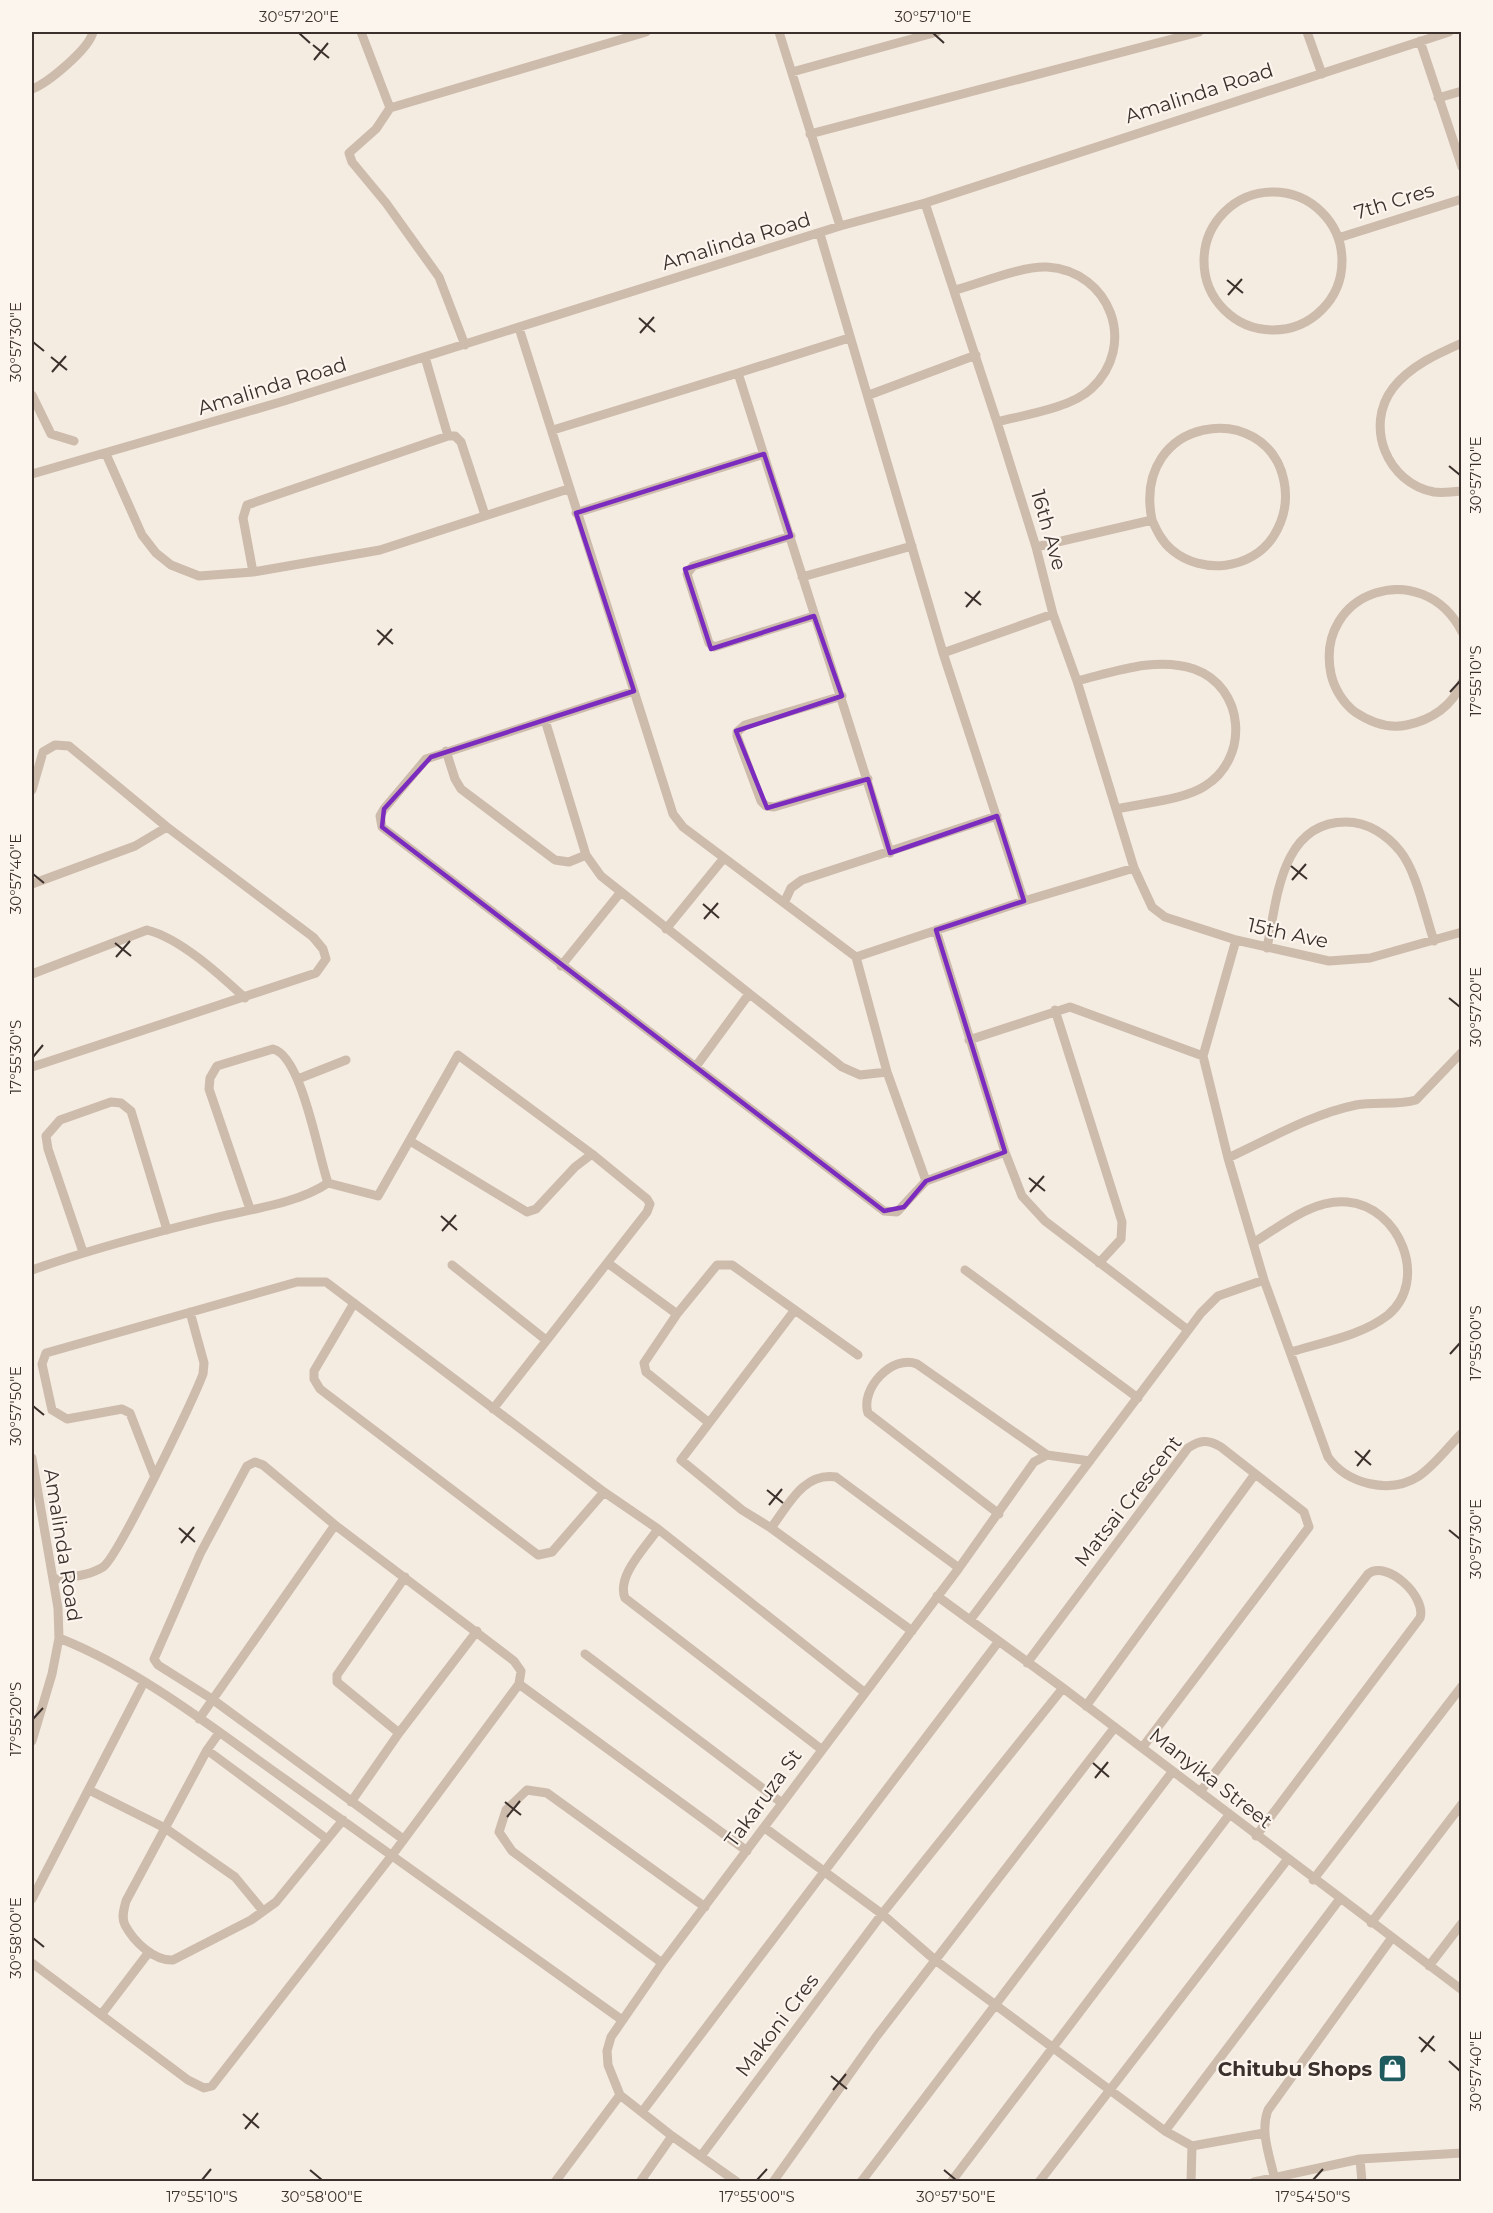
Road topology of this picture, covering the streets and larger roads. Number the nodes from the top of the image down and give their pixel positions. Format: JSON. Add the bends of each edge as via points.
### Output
{"nodes":[{"id":1,"x":93,"y":32,"type":"edge"},
{"id":2,"x":361,"y":32,"type":"edge"},
{"id":3,"x":646,"y":32,"type":"edge"},
{"id":4,"x":779,"y":32,"type":"edge"},
{"id":5,"x":937,"y":32,"type":"edge"},
{"id":6,"x":1199,"y":32,"type":"edge"},
{"id":7,"x":1307,"y":32,"type":"edge"},
{"id":8,"x":1449,"y":32,"type":"edge"},
{"id":9,"x":1420,"y":41,"type":"junction"},
{"id":10,"x":792,"y":72,"type":"junction"},
{"id":11,"x":1322,"y":74,"type":"junction"},
{"id":12,"x":32,"y":89,"type":"edge"},
{"id":13,"x":1461,"y":91,"type":"edge"},
{"id":14,"x":1438,"y":98,"type":"junction"},
{"id":15,"x":390,"y":108,"type":"junction"},
{"id":16,"x":810,"y":135,"type":"junction"},
{"id":17,"x":1461,"y":167,"type":"edge"},
{"id":18,"x":1461,"y":199,"type":"edge"},
{"id":19,"x":925,"y":203,"type":"junction"},
{"id":20,"x":840,"y":226,"type":"junction"},
{"id":21,"x":820,"y":234,"type":"junction"},
{"id":22,"x":1338,"y":238,"type":"junction"},
{"id":23,"x":955,"y":290,"type":"junction"},
{"id":24,"x":519,"y":328,"type":"junction"},
{"id":25,"x":849,"y":338,"type":"junction"},
{"id":26,"x":1461,"y":343,"type":"edge"},
{"id":27,"x":465,"y":345,"type":"junction"},
{"id":28,"x":976,"y":355,"type":"junction"},
{"id":29,"x":425,"y":357,"type":"junction"},
{"id":30,"x":738,"y":373,"type":"junction"},
{"id":31,"x":32,"y":395,"type":"edge"},
{"id":32,"x":869,"y":395,"type":"junction"},
{"id":33,"x":997,"y":422,"type":"junction"},
{"id":34,"x":553,"y":430,"type":"junction"},
{"id":35,"x":448,"y":436,"type":"junction"},
{"id":36,"x":74,"y":441,"type":"dead end"},
{"id":37,"x":106,"y":454,"type":"junction"},
{"id":38,"x":764,"y":454,"type":"junction"},
{"id":39,"x":32,"y":474,"type":"edge"},
{"id":40,"x":568,"y":489,"type":"junction"},
{"id":41,"x":1461,"y":491,"type":"edge"},
{"id":42,"x":576,"y":513,"type":"junction"},
{"id":43,"x":485,"y":515,"type":"junction"},
{"id":44,"x":1152,"y":520,"type":"junction"},
{"id":45,"x":791,"y":536,"type":"junction"},
{"id":46,"x":912,"y":546,"type":"junction"},
{"id":47,"x":1036,"y":547,"type":"junction"},
{"id":48,"x":253,"y":572,"type":"junction"},
{"id":49,"x":802,"y":577,"type":"junction"},
{"id":50,"x":1053,"y":614,"type":"junction"},
{"id":51,"x":814,"y":616,"type":"junction"},
{"id":52,"x":1461,"y":632,"type":"edge"},
{"id":53,"x":944,"y":653,"type":"junction"},
{"id":54,"x":1077,"y":681,"type":"junction"},
{"id":55,"x":1461,"y":682,"type":"edge"},
{"id":56,"x":634,"y":691,"type":"junction"},
{"id":57,"x":842,"y":696,"type":"junction"},
{"id":58,"x":545,"y":720,"type":"junction"},
{"id":59,"x":446,"y":751,"type":"junction"},
{"id":60,"x":868,"y":779,"type":"junction"},
{"id":61,"x":32,"y":790,"type":"edge"},
{"id":62,"x":1117,"y":809,"type":"junction"},
{"id":63,"x":997,"y":816,"type":"junction"},
{"id":64,"x":167,"y":827,"type":"junction"},
{"id":65,"x":890,"y":853,"type":"junction"},
{"id":66,"x":586,"y":855,"type":"junction"},
{"id":67,"x":724,"y":858,"type":"junction"},
{"id":68,"x":1134,"y":868,"type":"junction"},
{"id":69,"x":32,"y":884,"type":"edge"},
{"id":70,"x":620,"y":893,"type":"junction"},
{"id":71,"x":1024,"y":901,"type":"junction"},
{"id":72,"x":784,"y":903,"type":"junction"},
{"id":73,"x":666,"y":929,"type":"junction"},
{"id":74,"x":936,"y":930,"type":"junction"},
{"id":75,"x":1461,"y":932,"type":"edge"},
{"id":76,"x":1236,"y":940,"type":"junction"},
{"id":77,"x":1434,"y":941,"type":"junction"},
{"id":78,"x":1267,"y":948,"type":"junction"},
{"id":79,"x":856,"y":957,"type":"junction"},
{"id":80,"x":561,"y":966,"type":"junction"},
{"id":81,"x":32,"y":974,"type":"edge"},
{"id":82,"x":749,"y":994,"type":"junction"},
{"id":83,"x":245,"y":998,"type":"junction"},
{"id":84,"x":1055,"y":1010,"type":"junction"},
{"id":85,"x":969,"y":1040,"type":"junction"},
{"id":86,"x":1461,"y":1052,"type":"edge"},
{"id":87,"x":1203,"y":1056,"type":"junction"},
{"id":88,"x":346,"y":1060,"type":"dead end"},
{"id":89,"x":697,"y":1065,"type":"junction"},
{"id":90,"x":32,"y":1067,"type":"edge"},
{"id":91,"x":887,"y":1072,"type":"junction"},
{"id":92,"x":298,"y":1079,"type":"junction"},
{"id":93,"x":410,"y":1141,"type":"junction"},
{"id":94,"x":1005,"y":1152,"type":"junction"},
{"id":95,"x":592,"y":1154,"type":"junction"},
{"id":96,"x":1228,"y":1158,"type":"junction"},
{"id":97,"x":926,"y":1181,"type":"junction"},
{"id":98,"x":328,"y":1182,"type":"junction"},
{"id":99,"x":250,"y":1209,"type":"junction"},
{"id":100,"x":167,"y":1230,"type":"junction"},
{"id":101,"x":1253,"y":1244,"type":"junction"},
{"id":102,"x":83,"y":1252,"type":"junction"},
{"id":103,"x":1100,"y":1263,"type":"junction"},
{"id":104,"x":609,"y":1264,"type":"junction"},
{"id":105,"x":452,"y":1265,"type":"dead end"},
{"id":106,"x":32,"y":1270,"type":"edge"},
{"id":107,"x":965,"y":1270,"type":"dead end"},
{"id":108,"x":1264,"y":1280,"type":"junction"},
{"id":109,"x":354,"y":1303,"type":"junction"},
{"id":110,"x":794,"y":1311,"type":"junction"},
{"id":111,"x":190,"y":1312,"type":"junction"},
{"id":112,"x":677,"y":1314,"type":"junction"},
{"id":113,"x":1188,"y":1330,"type":"junction"},
{"id":114,"x":546,"y":1340,"type":"junction"},
{"id":115,"x":1291,"y":1352,"type":"junction"},
{"id":116,"x":858,"y":1355,"type":"dead end"},
{"id":117,"x":1138,"y":1398,"type":"junction"},
{"id":118,"x":493,"y":1409,"type":"junction"},
{"id":119,"x":708,"y":1422,"type":"junction"},
{"id":120,"x":1461,"y":1433,"type":"edge"},
{"id":121,"x":1047,"y":1455,"type":"junction"},
{"id":122,"x":32,"y":1458,"type":"edge"},
{"id":123,"x":1090,"y":1461,"type":"junction"},
{"id":124,"x":1255,"y":1474,"type":"junction"},
{"id":125,"x":154,"y":1475,"type":"junction"},
{"id":126,"x":604,"y":1492,"type":"junction"},
{"id":127,"x":35,"y":1504,"type":"edge"},
{"id":128,"x":999,"y":1514,"type":"junction"},
{"id":129,"x":335,"y":1525,"type":"junction"},
{"id":130,"x":771,"y":1528,"type":"junction"},
{"id":131,"x":658,"y":1529,"type":"junction"},
{"id":132,"x":959,"y":1568,"type":"junction"},
{"id":133,"x":405,"y":1577,"type":"junction"},
{"id":134,"x":53,"y":1580,"type":"junction"},
{"id":135,"x":937,"y":1596,"type":"junction"},
{"id":136,"x":970,"y":1620,"type":"junction"},
{"id":137,"x":477,"y":1631,"type":"junction"},
{"id":138,"x":912,"y":1631,"type":"junction"},
{"id":139,"x":59,"y":1638,"type":"junction"},
{"id":140,"x":999,"y":1641,"type":"junction"},
{"id":141,"x":585,"y":1654,"type":"dead end"},
{"id":142,"x":1028,"y":1663,"type":"junction"},
{"id":143,"x":144,"y":1682,"type":"junction"},
{"id":144,"x":519,"y":1684,"type":"junction"},
{"id":145,"x":1461,"y":1686,"type":"edge"},
{"id":146,"x":1063,"y":1688,"type":"junction"},
{"id":147,"x":864,"y":1692,"type":"junction"},
{"id":148,"x":212,"y":1699,"type":"junction"},
{"id":149,"x":1086,"y":1706,"type":"junction"},
{"id":150,"x":199,"y":1719,"type":"junction"},
{"id":151,"x":1115,"y":1727,"type":"junction"},
{"id":152,"x":219,"y":1733,"type":"junction"},
{"id":153,"x":399,"y":1733,"type":"junction"},
{"id":154,"x":32,"y":1741,"type":"edge"},
{"id":155,"x":1142,"y":1748,"type":"junction"},
{"id":156,"x":821,"y":1749,"type":"junction"},
{"id":157,"x":207,"y":1750,"type":"junction"},
{"id":158,"x":1172,"y":1772,"type":"junction"},
{"id":159,"x":88,"y":1790,"type":"junction"},
{"id":160,"x":1200,"y":1792,"type":"junction"},
{"id":161,"x":351,"y":1802,"type":"junction"},
{"id":162,"x":782,"y":1803,"type":"junction"},
{"id":163,"x":1461,"y":1804,"type":"edge"},
{"id":164,"x":1229,"y":1815,"type":"junction"},
{"id":165,"x":343,"y":1820,"type":"junction"},
{"id":166,"x":165,"y":1828,"type":"junction"},
{"id":167,"x":765,"y":1828,"type":"junction"},
{"id":168,"x":1256,"y":1836,"type":"junction"},
{"id":169,"x":327,"y":1839,"type":"junction"},
{"id":170,"x":403,"y":1839,"type":"junction"},
{"id":171,"x":747,"y":1851,"type":"junction"},
{"id":172,"x":393,"y":1854,"type":"junction"},
{"id":173,"x":1287,"y":1860,"type":"junction"},
{"id":174,"x":822,"y":1872,"type":"junction"},
{"id":175,"x":1314,"y":1880,"type":"junction"},
{"id":176,"x":32,"y":1899,"type":"edge"},
{"id":177,"x":1339,"y":1900,"type":"junction"},
{"id":178,"x":705,"y":1907,"type":"junction"},
{"id":179,"x":263,"y":1911,"type":"junction"},
{"id":180,"x":882,"y":1914,"type":"junction"},
{"id":181,"x":1371,"y":1923,"type":"junction"},
{"id":182,"x":1461,"y":1923,"type":"edge"},
{"id":183,"x":1391,"y":1939,"type":"junction"},
{"id":184,"x":149,"y":1952,"type":"junction"},
{"id":185,"x":935,"y":1960,"type":"junction"},
{"id":186,"x":32,"y":1963,"type":"edge"},
{"id":187,"x":662,"y":1963,"type":"junction"},
{"id":188,"x":1429,"y":1966,"type":"junction"},
{"id":189,"x":1461,"y":1990,"type":"edge"},
{"id":190,"x":995,"y":2003,"type":"junction"},
{"id":191,"x":101,"y":2015,"type":"junction"},
{"id":192,"x":622,"y":2020,"type":"junction"},
{"id":193,"x":1054,"y":2046,"type":"junction"},
{"id":194,"x":1111,"y":2089,"type":"junction"},
{"id":195,"x":620,"y":2095,"type":"junction"},
{"id":196,"x":642,"y":2112,"type":"junction"},
{"id":197,"x":1165,"y":2131,"type":"junction"},
{"id":198,"x":1264,"y":2133,"type":"junction"},
{"id":199,"x":672,"y":2136,"type":"junction"},
{"id":200,"x":1192,"y":2146,"type":"junction"},
{"id":201,"x":1461,"y":2153,"type":"edge"},
{"id":202,"x":701,"y":2156,"type":"junction"},
{"id":203,"x":1360,"y":2159,"type":"junction"},
{"id":204,"x":1274,"y":2176,"type":"junction"},
{"id":205,"x":725,"y":2178,"type":"edge"},
{"id":206,"x":555,"y":2181,"type":"edge"},
{"id":207,"x":640,"y":2181,"type":"edge"},
{"id":208,"x":737,"y":2181,"type":"edge"},
{"id":209,"x":772,"y":2181,"type":"edge"},
{"id":210,"x":861,"y":2181,"type":"edge"},
{"id":211,"x":951,"y":2181,"type":"edge"},
{"id":212,"x":1039,"y":2181,"type":"edge"},
{"id":213,"x":1191,"y":2181,"type":"edge"},
{"id":214,"x":1254,"y":2181,"type":"edge"},
{"id":215,"x":1362,"y":2181,"type":"edge"}],
"edges":[{"from":1,"to":12,"type":"street","via":[[74,57]]},
{"from":2,"to":15,"type":"street"},
{"from":3,"to":15,"type":"street"},
{"from":4,"to":10,"type":"street"},
{"from":5,"to":10,"type":"street"},
{"from":6,"to":16,"type":"street"},
{"from":7,"to":11,"type":"street"},
{"from":8,"to":9,"type":"street","name":"Amalinda Road"},
{"from":9,"to":11,"type":"street","name":"Amalinda Road"},
{"from":9,"to":14,"type":"street"},
{"from":10,"to":16,"type":"street"},
{"from":11,"to":19,"type":"street","name":"Amalinda Road"},
{"from":13,"to":14,"type":"street"},
{"from":14,"to":17,"type":"street"},
{"from":15,"to":27,"type":"street","via":[[376,129],[350,153],[352,162],[439,277]]},
{"from":16,"to":20,"type":"street"},
{"from":18,"to":22,"type":"street","name":"7th Cres"},
{"from":19,"to":20,"type":"street","name":"Amalinda Road"},
{"from":19,"to":23,"type":"street","name":"16th Ave"},
{"from":20,"to":21,"type":"street","name":"Amalinda Road"},
{"from":21,"to":24,"type":"street","name":"Amalinda Road"},
{"from":21,"to":25,"type":"street"},
{"from":22,"to":22,"type":"street","name":"7th Cres","via":[[1324,215],[1303,198],[1286,193],[1250,195],[1234,204],[1210,231],[1205,248],[1207,284],[1215,300],[1242,323],[1268,329],[1295,326],[1325,306],[1335,291],[1341,274]]},
{"from":23,"to":28,"type":"street","name":"16th Ave"},
{"from":23,"to":33,"type":"street","via":[[1025,270],[1064,269],[1097,288],[1115,322],[1112,360],[1089,391],[1072,401]]},
{"from":24,"to":27,"type":"street","name":"Amalinda Road"},
{"from":24,"to":34,"type":"street"},
{"from":25,"to":30,"type":"street"},
{"from":25,"to":32,"type":"street"},
{"from":26,"to":41,"type":"street","via":[[1406,374],[1392,388],[1379,425],[1381,444],[1401,475],[1433,492]]},
{"from":27,"to":29,"type":"street","name":"Amalinda Road"},
{"from":28,"to":32,"type":"street"},
{"from":28,"to":33,"type":"street","name":"16th Ave"},
{"from":29,"to":35,"type":"street"},
{"from":29,"to":37,"type":"street","name":"Amalinda Road"},
{"from":30,"to":34,"type":"street"},
{"from":30,"to":38,"type":"street"},
{"from":31,"to":36,"type":"street","via":[[51,434]]},
{"from":32,"to":46,"type":"street"},
{"from":33,"to":47,"type":"street","name":"16th Ave"},
{"from":34,"to":40,"type":"street"},
{"from":35,"to":43,"type":"street","via":[[461,442]]},
{"from":35,"to":48,"type":"street","via":[[247,505],[243,518]]},
{"from":37,"to":39,"type":"street","name":"Amalinda Road"},
{"from":37,"to":48,"type":"street","via":[[142,535],[156,553],[191,575]]},
{"from":38,"to":42,"type":"street"},
{"from":38,"to":45,"type":"street"},
{"from":40,"to":42,"type":"street"},
{"from":40,"to":43,"type":"street"},
{"from":42,"to":56,"type":"street"},
{"from":43,"to":48,"type":"street","via":[[380,550]]},
{"from":44,"to":44,"type":"street","via":[[1166,543],[1186,559],[1204,565],[1239,562],[1256,554],[1279,527],[1285,510],[1282,474],[1269,452],[1247,435],[1221,429],[1195,432],[1178,440],[1155,467],[1149,493]]},
{"from":44,"to":47,"type":"street"},
{"from":45,"to":49,"type":"street"},
{"from":45,"to":51,"type":"street","via":[[693,566],[687,574],[709,643],[714,647]]},
{"from":46,"to":49,"type":"street"},
{"from":46,"to":53,"type":"street"},
{"from":47,"to":50,"type":"street","name":"16th Ave"},
{"from":49,"to":51,"type":"street"},
{"from":50,"to":53,"type":"street"},
{"from":50,"to":54,"type":"street","name":"16th Ave"},
{"from":51,"to":57,"type":"street"},
{"from":52,"to":55,"type":"street","via":[[1443,605],[1428,595],[1411,589],[1375,592],[1359,600],[1336,627],[1329,663],[1332,680],[1352,710],[1384,725],[1420,723],[1436,715],[1450,703]]},
{"from":53,"to":63,"type":"street"},
{"from":54,"to":62,"type":"street","name":"16th Ave"},
{"from":54,"to":62,"type":"street","via":[[1136,666],[1193,668],[1219,685],[1228,695],[1234,712],[1237,730],[1230,757],[1206,786],[1191,793]]},
{"from":56,"to":58,"type":"street"},
{"from":56,"to":67,"type":"street","via":[[677,822]]},
{"from":57,"to":60,"type":"street"},
{"from":57,"to":60,"type":"street","via":[[745,725],[738,736],[766,806],[774,807]]},
{"from":58,"to":59,"type":"street"},
{"from":58,"to":66,"type":"street"},
{"from":59,"to":66,"type":"street","via":[[461,789],[510,827],[555,860],[569,862]]},
{"from":59,"to":80,"type":"street","via":[[426,759],[416,769],[384,809],[380,816],[382,827]]},
{"from":60,"to":65,"type":"street"},
{"from":61,"to":64,"type":"street","via":[[43,752],[55,745],[69,746]]},
{"from":62,"to":68,"type":"street","name":"16th Ave"},
{"from":63,"to":65,"type":"street"},
{"from":63,"to":71,"type":"street"},
{"from":64,"to":69,"type":"street","via":[[135,846]]},
{"from":64,"to":83,"type":"street","via":[[313,937],[323,950],[326,959],[316,973]]},
{"from":65,"to":72,"type":"street","via":[[802,880],[791,888]]},
{"from":66,"to":70,"type":"street"},
{"from":67,"to":72,"type":"street"},
{"from":67,"to":73,"type":"street"},
{"from":68,"to":71,"type":"street"},
{"from":68,"to":76,"type":"street","name":"15th Ave","via":[[1157,912]]},
{"from":70,"to":73,"type":"street"},
{"from":70,"to":80,"type":"street"},
{"from":71,"to":74,"type":"street"},
{"from":72,"to":79,"type":"street"},
{"from":73,"to":82,"type":"street"},
{"from":74,"to":79,"type":"street"},
{"from":74,"to":85,"type":"street"},
{"from":75,"to":77,"type":"street","name":"15th Ave"},
{"from":76,"to":78,"type":"street","name":"15th Ave"},
{"from":76,"to":87,"type":"street"},
{"from":77,"to":78,"type":"street","name":"15th Ave","via":[[1352,961],[1329,961]]},
{"from":77,"to":78,"type":"street","via":[[1410,867],[1401,852],[1373,828],[1358,822],[1335,822],[1311,832],[1288,857]]},
{"from":79,"to":91,"type":"street"},
{"from":80,"to":89,"type":"street"},
{"from":81,"to":83,"type":"street","via":[[147,930],[160,934],[221,976]]},
{"from":82,"to":89,"type":"street"},
{"from":82,"to":91,"type":"street","via":[[852,1073]]},
{"from":83,"to":90,"type":"street"},
{"from":84,"to":85,"type":"street"},
{"from":84,"to":87,"type":"street","via":[[1077,1009]]},
{"from":84,"to":103,"type":"street","via":[[1122,1222],[1121,1239]]},
{"from":85,"to":94,"type":"street"},
{"from":86,"to":96,"type":"street","via":[[1416,1100],[1334,1110]]},
{"from":87,"to":96,"type":"street"},
{"from":88,"to":92,"type":"street"},
{"from":89,"to":97,"type":"street","via":[[884,1210],[897,1212]]},
{"from":91,"to":97,"type":"street"},
{"from":92,"to":98,"type":"street"},
{"from":92,"to":99,"type":"street","via":[[283,1055],[273,1049],[217,1066],[210,1078],[209,1089]]},
{"from":93,"to":95,"type":"street","via":[[527,1212],[536,1209]]},
{"from":93,"to":95,"type":"street","via":[[458,1055]]},
{"from":93,"to":98,"type":"street","via":[[378,1196]]},
{"from":94,"to":97,"type":"street"},
{"from":94,"to":103,"type":"street","via":[[1027,1203]]},
{"from":95,"to":104,"type":"street","via":[[650,1204]]},
{"from":96,"to":101,"type":"street"},
{"from":98,"to":99,"type":"street","via":[[315,1192]]},
{"from":99,"to":100,"type":"street"},
{"from":100,"to":102,"type":"street"},
{"from":100,"to":102,"type":"street","via":[[131,1111],[121,1103],[111,1102],[60,1120],[46,1136]]},
{"from":101,"to":108,"type":"street"},
{"from":101,"to":115,"type":"street","via":[[1305,1211],[1326,1203],[1348,1202],[1369,1208],[1387,1220],[1400,1238],[1407,1259],[1407,1281],[1399,1302],[1389,1314],[1371,1327]]},
{"from":102,"to":106,"type":"street"},
{"from":103,"to":113,"type":"street"},
{"from":104,"to":112,"type":"street"},
{"from":104,"to":114,"type":"street"},
{"from":105,"to":114,"type":"street"},
{"from":107,"to":117,"type":"street"},
{"from":108,"to":113,"type":"street","via":[[1218,1296]]},
{"from":108,"to":115,"type":"street"},
{"from":109,"to":111,"type":"street","via":[[326,1281],[316,1280]]},
{"from":109,"to":118,"type":"street"},
{"from":109,"to":126,"type":"street","via":[[314,1371],[320,1389],[519,1541],[538,1555],[552,1552]]},
{"from":110,"to":112,"type":"street","via":[[724,1263],[717,1265]]},
{"from":110,"to":116,"type":"street"},
{"from":110,"to":119,"type":"street"},
{"from":111,"to":125,"type":"street","via":[[204,1363],[203,1374]]},
{"from":111,"to":125,"type":"street","via":[[52,1350],[43,1360],[50,1408],[55,1414],[67,1419],[122,1409],[130,1413]]},
{"from":112,"to":119,"type":"street","via":[[644,1363],[646,1372]]},
{"from":113,"to":117,"type":"street"},
{"from":114,"to":118,"type":"street"},
{"from":115,"to":120,"type":"street","via":[[1328,1457],[1343,1474],[1356,1481],[1401,1484],[1418,1477]]},
{"from":117,"to":123,"type":"street"},
{"from":118,"to":126,"type":"street"},
{"from":119,"to":130,"type":"street","via":[[681,1460],[742,1510]]},
{"from":121,"to":123,"type":"street"},
{"from":121,"to":128,"type":"street","name":"Takaruza St","via":[[1034,1462]]},
{"from":121,"to":128,"type":"street","via":[[917,1364],[893,1364],[881,1376],[868,1396],[868,1413]]},
{"from":122,"to":127,"type":"street","name":"Amalinda Road"},
{"from":123,"to":136,"type":"street"},
{"from":124,"to":142,"type":"street","name":"Matsai Crescent","via":[[1214,1443],[1197,1442],[1188,1448]]},
{"from":124,"to":149,"type":"street"},
{"from":124,"to":155,"type":"street","name":"Matsai Crescent","via":[[1304,1512],[1309,1527]]},
{"from":125,"to":134,"type":"street","via":[[111,1559],[95,1571]]},
{"from":126,"to":131,"type":"street"},
{"from":127,"to":134,"type":"street","name":"Amalinda Road"},
{"from":128,"to":132,"type":"street","name":"Takaruza St"},
{"from":129,"to":133,"type":"street"},
{"from":129,"to":148,"type":"street"},
{"from":129,"to":148,"type":"street","via":[[263,1465],[255,1462],[247,1466],[200,1554],[154,1659]]},
{"from":130,"to":132,"type":"street","via":[[802,1487],[820,1477],[836,1477]]},
{"from":130,"to":138,"type":"street"},
{"from":131,"to":147,"type":"street"},
{"from":131,"to":156,"type":"street","via":[[626,1576],[622,1591],[625,1598]]},
{"from":132,"to":135,"type":"street","name":"Takaruza St"},
{"from":133,"to":137,"type":"street"},
{"from":133,"to":153,"type":"street","via":[[337,1674],[337,1682]]},
{"from":134,"to":139,"type":"street","name":"Amalinda Road"},
{"from":135,"to":136,"type":"street","name":"Manyika Street"},
{"from":135,"to":138,"type":"street","name":"Takaruza St"},
{"from":136,"to":140,"type":"street","name":"Manyika Street"},
{"from":137,"to":144,"type":"street","via":[[514,1661],[520,1671]]},
{"from":137,"to":153,"type":"street"},
{"from":138,"to":147,"type":"street","name":"Takaruza St"},
{"from":139,"to":143,"type":"street","via":[[93,1651]]},
{"from":139,"to":154,"type":"street","name":"Amalinda Road"},
{"from":140,"to":142,"type":"street","name":"Manyika Street"},
{"from":140,"to":174,"type":"street"},
{"from":141,"to":162,"type":"street"},
{"from":142,"to":146,"type":"street","name":"Manyika Street"},
{"from":143,"to":150,"type":"street"},
{"from":143,"to":159,"type":"street"},
{"from":144,"to":170,"type":"street"},
{"from":144,"to":171,"type":"street"},
{"from":145,"to":175,"type":"street"},
{"from":146,"to":149,"type":"street","name":"Manyika Street"},
{"from":146,"to":180,"type":"street","name":"Makoni Cres"},
{"from":147,"to":156,"type":"street","name":"Takaruza St"},
{"from":148,"to":150,"type":"street"},
{"from":148,"to":161,"type":"street"},
{"from":149,"to":151,"type":"street","name":"Manyika Street"},
{"from":150,"to":152,"type":"street"},
{"from":151,"to":155,"type":"street","name":"Manyika Street"},
{"from":151,"to":185,"type":"street"},
{"from":152,"to":157,"type":"street"},
{"from":152,"to":165,"type":"street"},
{"from":153,"to":161,"type":"street"},
{"from":155,"to":158,"type":"street","name":"Manyika Street"},
{"from":156,"to":162,"type":"street","name":"Takaruza St"},
{"from":157,"to":166,"type":"street"},
{"from":157,"to":169,"type":"street"},
{"from":158,"to":160,"type":"street","name":"Manyika Street"},
{"from":158,"to":190,"type":"street"},
{"from":159,"to":166,"type":"street"},
{"from":159,"to":176,"type":"street"},
{"from":160,"to":164,"type":"street","name":"Manyika Street"},
{"from":160,"to":168,"type":"street","via":[[1368,1574],[1379,1569],[1388,1572],[1416,1596],[1421,1605],[1420,1618]]},
{"from":161,"to":170,"type":"street"},
{"from":162,"to":167,"type":"street","name":"Takaruza St"},
{"from":163,"to":181,"type":"street"},
{"from":164,"to":168,"type":"street","name":"Manyika Street"},
{"from":164,"to":193,"type":"street"},
{"from":165,"to":169,"type":"street"},
{"from":165,"to":172,"type":"street"},
{"from":166,"to":179,"type":"street","via":[[235,1877]]},
{"from":166,"to":184,"type":"street","via":[[126,1901],[123,1914],[124,1924]]},
{"from":167,"to":171,"type":"street","name":"Takaruza St"},
{"from":167,"to":174,"type":"street"},
{"from":168,"to":173,"type":"street","name":"Manyika Street"},
{"from":169,"to":179,"type":"street","via":[[276,1902]]},
{"from":170,"to":172,"type":"street"},
{"from":171,"to":178,"type":"street","name":"Takaruza St"},
{"from":172,"to":191,"type":"street","via":[[212,2086],[196,2085]]},
{"from":172,"to":192,"type":"street"},
{"from":173,"to":175,"type":"street","name":"Manyika Street"},
{"from":173,"to":194,"type":"street"},
{"from":174,"to":180,"type":"street"},
{"from":174,"to":196,"type":"street"},
{"from":175,"to":177,"type":"street","name":"Manyika Street"},
{"from":177,"to":181,"type":"street","name":"Manyika Street"},
{"from":177,"to":197,"type":"street"},
{"from":178,"to":187,"type":"street","name":"Takaruza St"},
{"from":178,"to":187,"type":"street","via":[[547,1793],[527,1790],[506,1810],[499,1832],[506,1844]]},
{"from":179,"to":184,"type":"street","via":[[173,1960],[162,1960]]},
{"from":180,"to":185,"type":"street"},
{"from":180,"to":202,"type":"street","name":"Makoni Cres"},
{"from":181,"to":183,"type":"street","name":"Manyika Street"},
{"from":182,"to":188,"type":"street"},
{"from":183,"to":188,"type":"street","name":"Manyika Street"},
{"from":183,"to":198,"type":"street","via":[[1268,2110]]},
{"from":184,"to":191,"type":"street"},
{"from":185,"to":190,"type":"street"},
{"from":185,"to":209,"type":"street"},
{"from":186,"to":191,"type":"street"},
{"from":187,"to":192,"type":"street","name":"Takaruza St"},
{"from":188,"to":189,"type":"street","name":"Manyika Street"},
{"from":190,"to":193,"type":"street"},
{"from":190,"to":210,"type":"street"},
{"from":192,"to":195,"type":"street","name":"Takaruza St","via":[[607,2051],[611,2076]]},
{"from":193,"to":194,"type":"street"},
{"from":193,"to":211,"type":"street"},
{"from":194,"to":197,"type":"street"},
{"from":194,"to":212,"type":"street"},
{"from":195,"to":196,"type":"street"},
{"from":195,"to":206,"type":"street"},
{"from":196,"to":199,"type":"street"},
{"from":197,"to":200,"type":"street"},
{"from":198,"to":200,"type":"street"},
{"from":198,"to":204,"type":"street"},
{"from":199,"to":202,"type":"street"},
{"from":199,"to":207,"type":"street"},
{"from":200,"to":213,"type":"street"},
{"from":201,"to":203,"type":"street"},
{"from":202,"to":205,"type":"street"},
{"from":203,"to":204,"type":"street"},
{"from":203,"to":215,"type":"street"},
{"from":204,"to":214,"type":"street"},
{"from":205,"to":208,"type":"street"}]}
